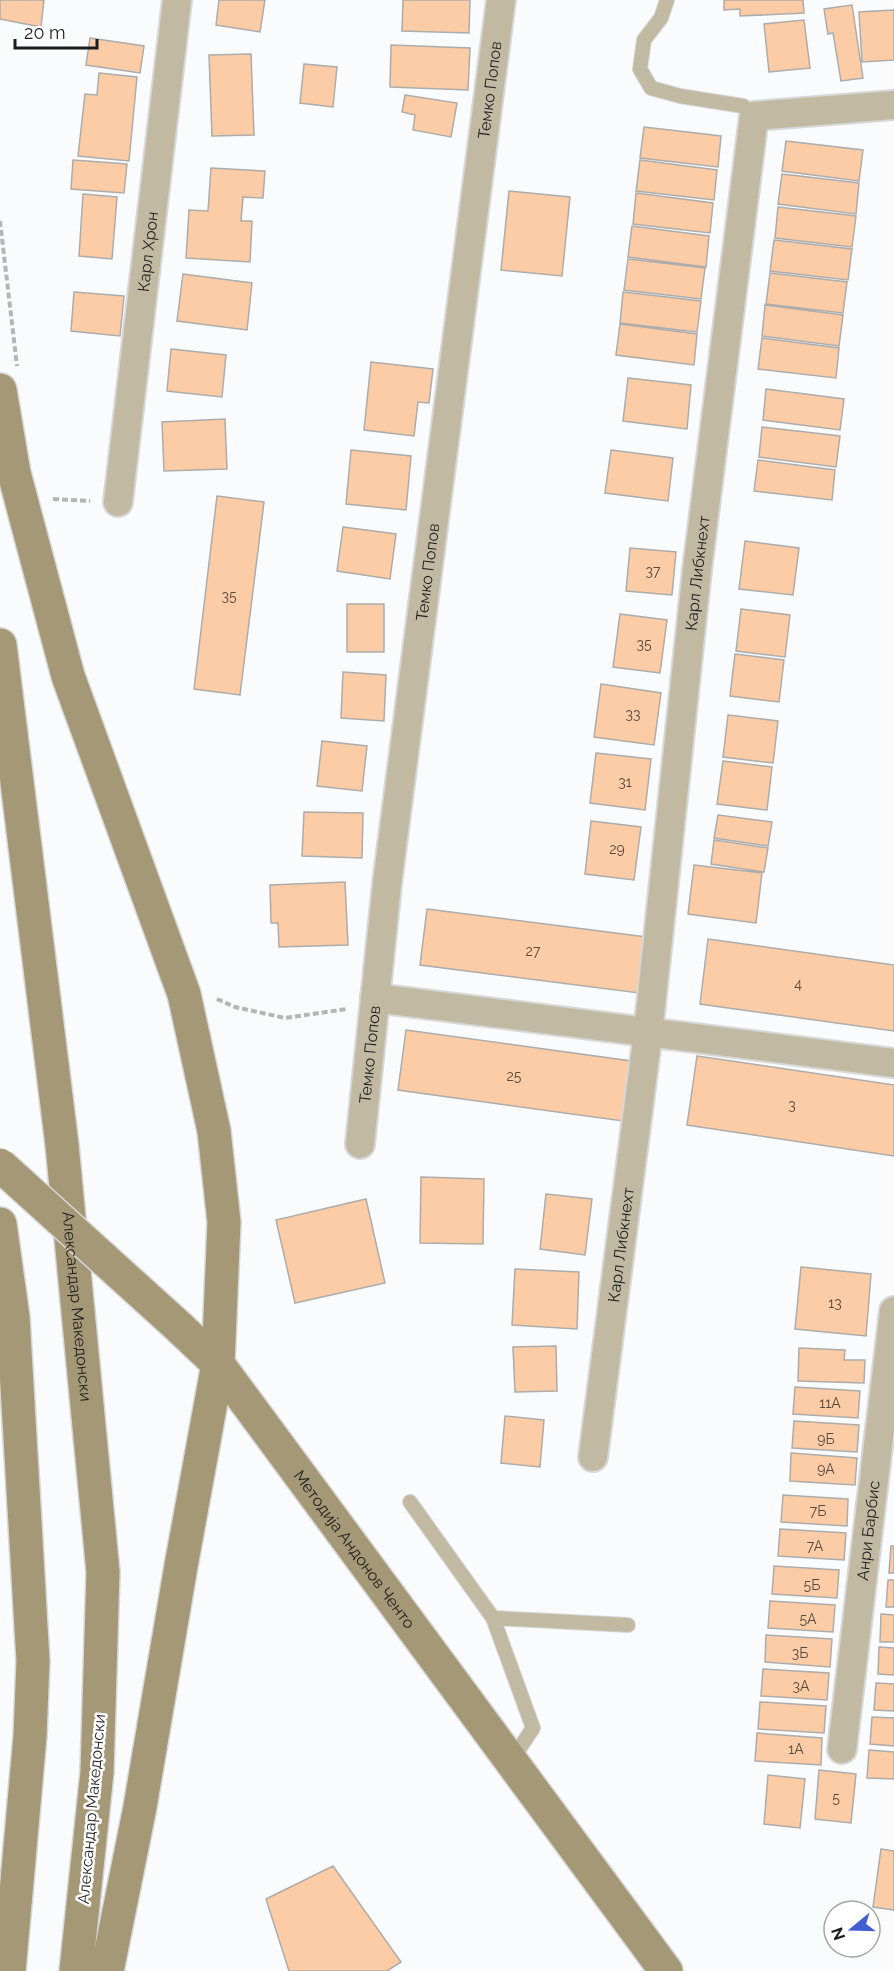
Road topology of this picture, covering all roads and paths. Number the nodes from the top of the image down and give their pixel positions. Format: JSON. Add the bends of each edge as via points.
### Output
{"nodes":[{"id":1,"x":177,"y":0,"type":"edge"},
{"id":2,"x":501,"y":0,"type":"edge"},
{"id":3,"x":667,"y":0,"type":"edge"},
{"id":4,"x":894,"y":105,"type":"edge"},
{"id":5,"x":754,"y":116,"type":"junction"},
{"id":6,"x":0,"y":390,"type":"edge"},
{"id":7,"x":43,"y":498,"type":"dead end"},
{"id":8,"x":118,"y":502,"type":"joint"},
{"id":9,"x":0,"y":645,"type":"edge"},
{"id":10,"x":210,"y":996,"type":"dead end"},
{"id":11,"x":375,"y":998,"type":"junction"},
{"id":12,"x":648,"y":1033,"type":"junction"},
{"id":13,"x":894,"y":1064,"type":"edge"},
{"id":14,"x":360,"y":1144,"type":"dead end"},
{"id":15,"x":0,"y":1165,"type":"edge"},
{"id":16,"x":0,"y":1224,"type":"edge"},
{"id":17,"x":894,"y":1311,"type":"edge"},
{"id":18,"x":219,"y":1364,"type":"junction"},
{"id":19,"x":593,"y":1457,"type":"dead end"},
{"id":20,"x":410,"y":1502,"type":"dead end"},
{"id":21,"x":493,"y":1618,"type":"junction"},
{"id":22,"x":628,"y":1625,"type":"dead end"},
{"id":23,"x":842,"y":1749,"type":"dead end"},
{"id":24,"x":511,"y":1761,"type":"junction"},
{"id":25,"x":9,"y":1971,"type":"edge"},
{"id":26,"x":76,"y":1971,"type":"edge"},
{"id":27,"x":107,"y":1971,"type":"edge"},
{"id":28,"x":666,"y":1971,"type":"edge"}],
"edges":[{"from":1,"to":8,"type":"street","name":"Карл Хрон"},
{"from":2,"to":11,"type":"street","name":"Темко Попов"},
{"from":3,"to":5,"type":"lane","via":[[661,18],[644,40],[640,69],[651,88],[743,106]]},
{"from":4,"to":5,"type":"street"},
{"from":5,"to":12,"type":"street","name":"Карл Либкнехт","via":[[697,570]]},
{"from":6,"to":18,"type":"street","via":[[14,472],[68,676],[184,994],[214,1131],[224,1222]]},
{"from":7,"to":8,"type":"path"},
{"from":9,"to":26,"type":"street","name":"Александар Македонски","via":[[62,1145],[103,1572],[97,1772]]},
{"from":10,"to":11,"type":"path","via":[[235,1007],[285,1017],[360,1008]]},
{"from":11,"to":12,"type":"street"},
{"from":11,"to":14,"type":"street","name":"Темко Попов"},
{"from":12,"to":13,"type":"street"},
{"from":12,"to":19,"type":"street","name":"Карл Либкнехт"},
{"from":15,"to":18,"type":"street","name":"Методија Андонов Ченто","bridge":true},
{"from":16,"to":25,"type":"street","via":[[13,1317],[33,1661]]},
{"from":17,"to":23,"type":"street","name":"Анри Барбис"},
{"from":18,"to":24,"type":"street","name":"Методија Андонов Ченто"},
{"from":18,"to":27,"type":"street"},
{"from":20,"to":21,"type":"lane"},
{"from":21,"to":22,"type":"lane"},
{"from":21,"to":24,"type":"lane","via":[[533,1728]]},
{"from":24,"to":28,"type":"street","name":"Методија Андонов Ченто"}]}
